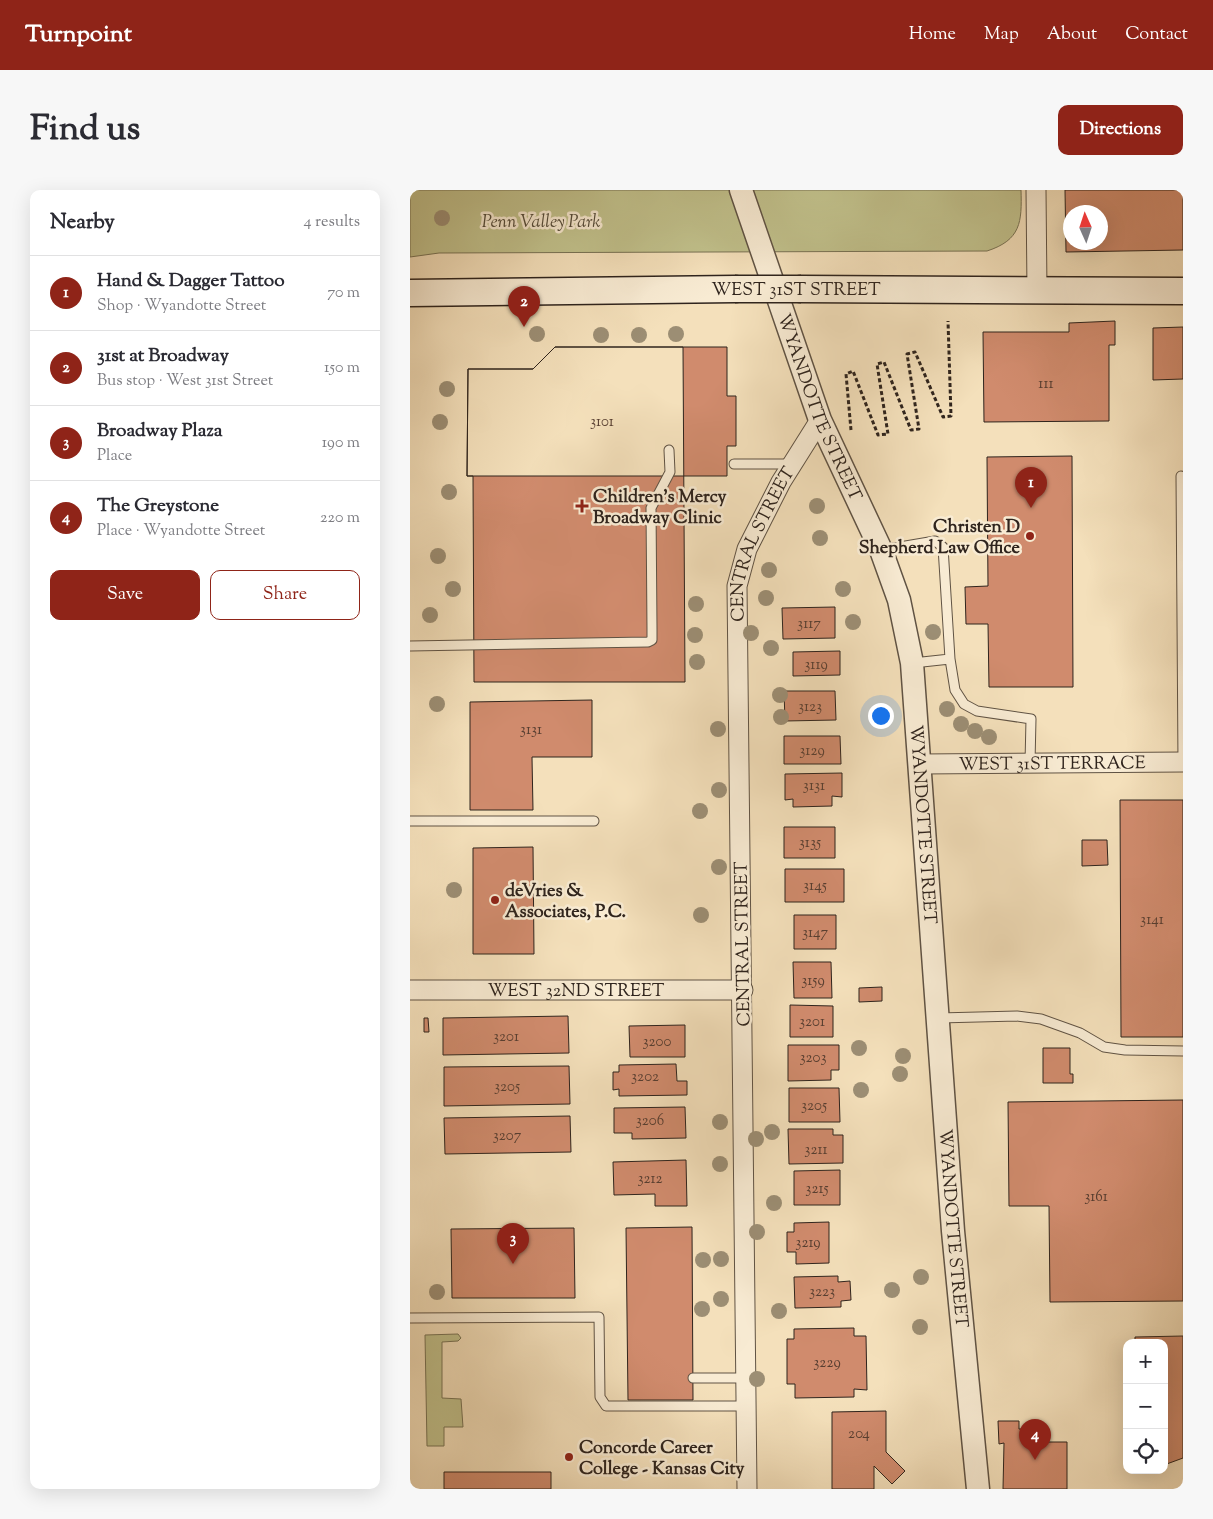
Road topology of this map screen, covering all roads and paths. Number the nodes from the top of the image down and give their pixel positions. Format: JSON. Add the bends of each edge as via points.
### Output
{"nodes":[{"id":1,"x":741,"y":190,"type":"edge"},
{"id":2,"x":1036,"y":190,"type":"edge"},
{"id":3,"x":1037,"y":291,"type":"junction"},
{"id":4,"x":1183,"y":291,"type":"edge"},
{"id":5,"x":410,"y":293,"type":"edge"},
{"id":6,"x":948,"y":320,"type":"dead end"},
{"id":7,"x":820,"y":420,"type":"junction"},
{"id":8,"x":848,"y":435,"type":"dead end"},
{"id":9,"x":669,"y":450,"type":"dead end"},
{"id":10,"x":734,"y":464,"type":"dead end"},
{"id":11,"x":792,"y":464,"type":"junction"},
{"id":12,"x":1181,"y":476,"type":"dead end"},
{"id":13,"x":881,"y":550,"type":"junction"},
{"id":14,"x":410,"y":646,"type":"edge"},
{"id":15,"x":950,"y":659,"type":"junction"},
{"id":16,"x":912,"y":663,"type":"junction"},
{"id":17,"x":1183,"y":762,"type":"edge"},
{"id":18,"x":1030,"y":763,"type":"junction"},
{"id":19,"x":921,"y":764,"type":"junction"},
{"id":20,"x":594,"y":821,"type":"dead end"},
{"id":21,"x":410,"y":822,"type":"edge"},
{"id":22,"x":410,"y":990,"type":"edge"},
{"id":23,"x":743,"y":990,"type":"junction"},
{"id":24,"x":938,"y":1018,"type":"junction"},
{"id":25,"x":1183,"y":1051,"type":"edge"},
{"id":26,"x":410,"y":1318,"type":"edge"},
{"id":27,"x":693,"y":1378,"type":"dead end"},
{"id":28,"x":746,"y":1378,"type":"junction"},
{"id":29,"x":747,"y":1406,"type":"junction"},
{"id":30,"x":747,"y":1489,"type":"edge"},
{"id":31,"x":978,"y":1489,"type":"edge"}],
"edges":[{"from":1,"to":7,"type":"street","name":"WYANDOTTE STREET"},
{"from":2,"to":3,"type":"street"},
{"from":3,"to":4,"type":"main road","name":"WEST 31ST STREET"},
{"from":3,"to":5,"type":"main road","name":"WEST 31ST STREET","bridge":true,"via":[[735,289]]},
{"from":6,"to":8,"type":"path","via":[[951,416],[943,417],[914,352],[908,354],[919,429],[911,430],[884,362],[877,364],[888,434],[878,435],[853,371],[846,374],[852,433]]},
{"from":7,"to":11,"type":"street","name":"CENTRAL STREET"},
{"from":7,"to":13,"type":"street","name":"WYANDOTTE STREET"},
{"from":9,"to":14,"type":"lane","via":[[670,472],[651,508],[652,640]]},
{"from":10,"to":11,"type":"lane"},
{"from":11,"to":23,"type":"street","name":"CENTRAL STREET","via":[[747,549],[737,586]]},
{"from":12,"to":17,"type":"lane"},
{"from":13,"to":15,"type":"lane","via":[[934,541],[943,547]]},
{"from":13,"to":16,"type":"street","name":"WYANDOTTE STREET","via":[[899,600]]},
{"from":15,"to":16,"type":"lane"},
{"from":15,"to":18,"type":"lane","via":[[954,690],[964,704],[977,711],[1031,719]]},
{"from":16,"to":19,"type":"street","name":"WYANDOTTE STREET"},
{"from":17,"to":18,"type":"street","name":"WEST 31ST TERRACE"},
{"from":18,"to":19,"type":"street","name":"WEST 31ST TERRACE"},
{"from":19,"to":24,"type":"street","name":"WYANDOTTE STREET"},
{"from":20,"to":21,"type":"lane"},
{"from":22,"to":23,"type":"street","name":"WEST 32ND STREET"},
{"from":23,"to":28,"type":"street","name":"CENTRAL STREET"},
{"from":24,"to":25,"type":"lane","via":[[1017,1016],[1041,1019],[1080,1033],[1104,1047]]},
{"from":24,"to":31,"type":"street","name":"WYANDOTTE STREET"},
{"from":26,"to":29,"type":"lane","via":[[599,1318],[600,1397],[606,1406]]},
{"from":27,"to":28,"type":"lane"},
{"from":28,"to":29,"type":"street","name":"CENTRAL STREET"},
{"from":29,"to":30,"type":"street","name":"CENTRAL STREET"}]}
